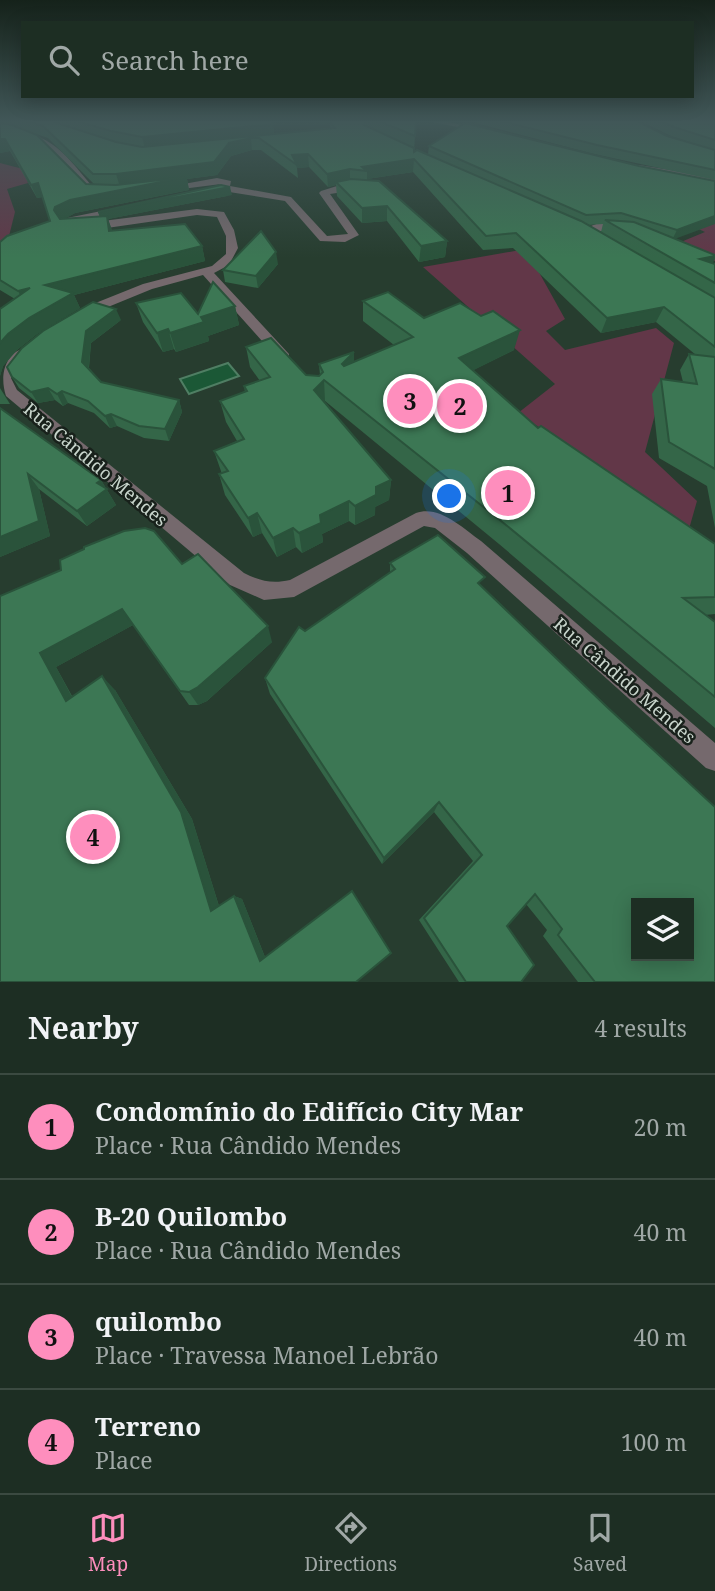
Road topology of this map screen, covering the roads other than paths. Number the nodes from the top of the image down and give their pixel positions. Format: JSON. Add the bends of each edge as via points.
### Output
{"nodes":[{"id":1,"x":71,"y":167,"type":"edge"},
{"id":2,"x":715,"y":180,"type":"edge"},
{"id":3,"x":715,"y":186,"type":"edge"},
{"id":4,"x":375,"y":191,"type":"edge"},
{"id":5,"x":110,"y":194,"type":"edge"},
{"id":6,"x":634,"y":233,"type":"edge"},
{"id":7,"x":604,"y":244,"type":"edge"},
{"id":8,"x":205,"y":270,"type":"junction"},
{"id":9,"x":70,"y":320,"type":"edge"},
{"id":10,"x":32,"y":346,"type":"edge"},
{"id":11,"x":290,"y":363,"type":"edge"},
{"id":12,"x":715,"y":759,"type":"edge"}],
"edges":[{"from":1,"to":5,"type":"street","via":[[94,193]]},
{"from":2,"to":3,"type":"street","via":[[630,168]]},
{"from":4,"to":8,"type":"street","via":[[351,188],[324,193],[354,235],[334,240],[324,239],[288,199],[223,188],[153,199],[65,225],[79,229],[197,212],[220,214],[233,249],[222,265]]},
{"from":6,"to":7,"type":"street","via":[[599,226],[577,229]]},
{"from":8,"to":9,"type":"street","via":[[153,283]]},
{"from":8,"to":11,"type":"street"},
{"from":10,"to":12,"type":"street","name":"Rua Cândido Mendes","via":[[4,378],[11,393],[237,579],[274,593],[294,587],[422,518],[440,521]]}]}
